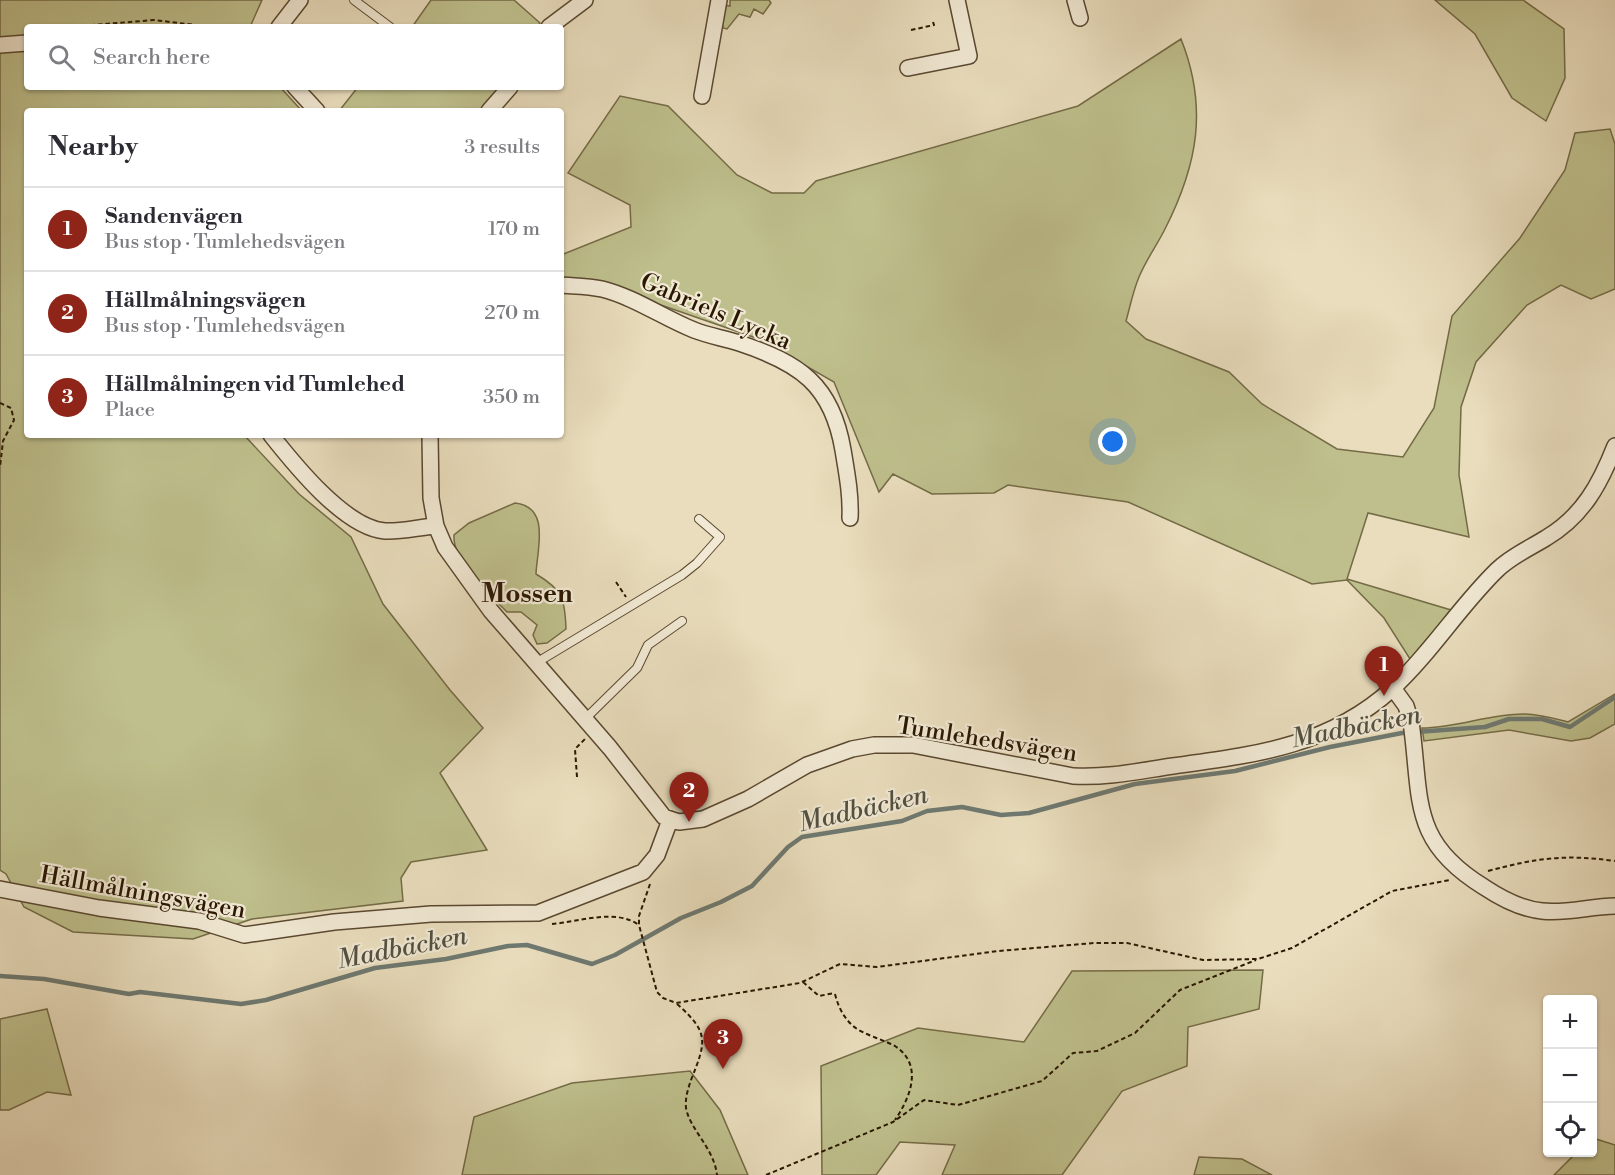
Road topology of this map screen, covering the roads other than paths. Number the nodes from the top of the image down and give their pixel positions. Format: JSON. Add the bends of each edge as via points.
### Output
{"nodes":[{"id":1,"x":300,"y":0,"type":"edge"},
{"id":2,"x":354,"y":0,"type":"edge"},
{"id":3,"x":585,"y":0,"type":"edge"},
{"id":4,"x":719,"y":0,"type":"edge"},
{"id":5,"x":957,"y":0,"type":"edge"},
{"id":6,"x":1075,"y":0,"type":"edge"},
{"id":7,"x":1080,"y":18,"type":"dead end"},
{"id":8,"x":281,"y":24,"type":"edge"},
{"id":9,"x":386,"y":24,"type":"edge"},
{"id":10,"x":553,"y":24,"type":"edge"},
{"id":11,"x":24,"y":43,"type":"edge"},
{"id":12,"x":0,"y":45,"type":"edge"},
{"id":13,"x":908,"y":68,"type":"dead end"},
{"id":14,"x":298,"y":90,"type":"edge"},
{"id":15,"x":507,"y":90,"type":"edge"},
{"id":16,"x":702,"y":96,"type":"dead end"},
{"id":17,"x":314,"y":108,"type":"edge"},
{"id":18,"x":492,"y":108,"type":"edge"},
{"id":19,"x":564,"y":285,"type":"edge"},
{"id":20,"x":272,"y":438,"type":"edge"},
{"id":21,"x":430,"y":438,"type":"edge"},
{"id":22,"x":1615,"y":446,"type":"edge"},
{"id":23,"x":850,"y":518,"type":"dead end"},
{"id":24,"x":699,"y":519,"type":"dead end"},
{"id":25,"x":436,"y":526,"type":"junction"},
{"id":26,"x":682,"y":621,"type":"dead end"},
{"id":27,"x":536,"y":663,"type":"junction"},
{"id":28,"x":1393,"y":688,"type":"junction"},
{"id":29,"x":590,"y":725,"type":"junction"},
{"id":30,"x":670,"y":820,"type":"junction"},
{"id":31,"x":0,"y":889,"type":"edge"},
{"id":32,"x":1615,"y":906,"type":"edge"}],
"edges":[{"from":1,"to":8,"type":"street"},
{"from":2,"to":9,"type":"lane"},
{"from":3,"to":10,"type":"street"},
{"from":4,"to":16,"type":"street"},
{"from":5,"to":13,"type":"street","via":[[969,56]]},
{"from":6,"to":7,"type":"street"},
{"from":11,"to":12,"type":"street"},
{"from":14,"to":17,"type":"street"},
{"from":15,"to":18,"type":"street"},
{"from":19,"to":23,"type":"street","name":"Gabriels Lycka","via":[[618,294],[801,372],[831,404],[839,427],[851,497]]},
{"from":20,"to":25,"type":"street","via":[[323,496],[365,523],[384,531]]},
{"from":21,"to":25,"type":"street","via":[[431,498]]},
{"from":22,"to":28,"type":"street","name":"Tumlehedsvägen","via":[[1603,477],[1581,511],[1498,569]]},
{"from":24,"to":27,"type":"lane","via":[[720,537],[697,563]]},
{"from":25,"to":27,"type":"street","via":[[460,571]]},
{"from":26,"to":29,"type":"lane","via":[[648,645],[636,668]]},
{"from":27,"to":29,"type":"street"},
{"from":28,"to":30,"type":"street","name":"Tumlehedsvägen","via":[[1338,726],[1288,747],[1248,756],[1099,777],[1074,776],[913,746],[874,745],[807,765],[703,819]]},
{"from":28,"to":32,"type":"street","via":[[1406,706],[1423,820],[1438,849],[1466,876],[1502,899],[1525,908],[1556,911]]},
{"from":29,"to":30,"type":"street","via":[[658,811]]},
{"from":30,"to":31,"type":"street","name":"Hällmålningsvägen","via":[[657,855],[643,872],[538,913],[431,914],[244,935],[200,921],[99,908]]}]}
